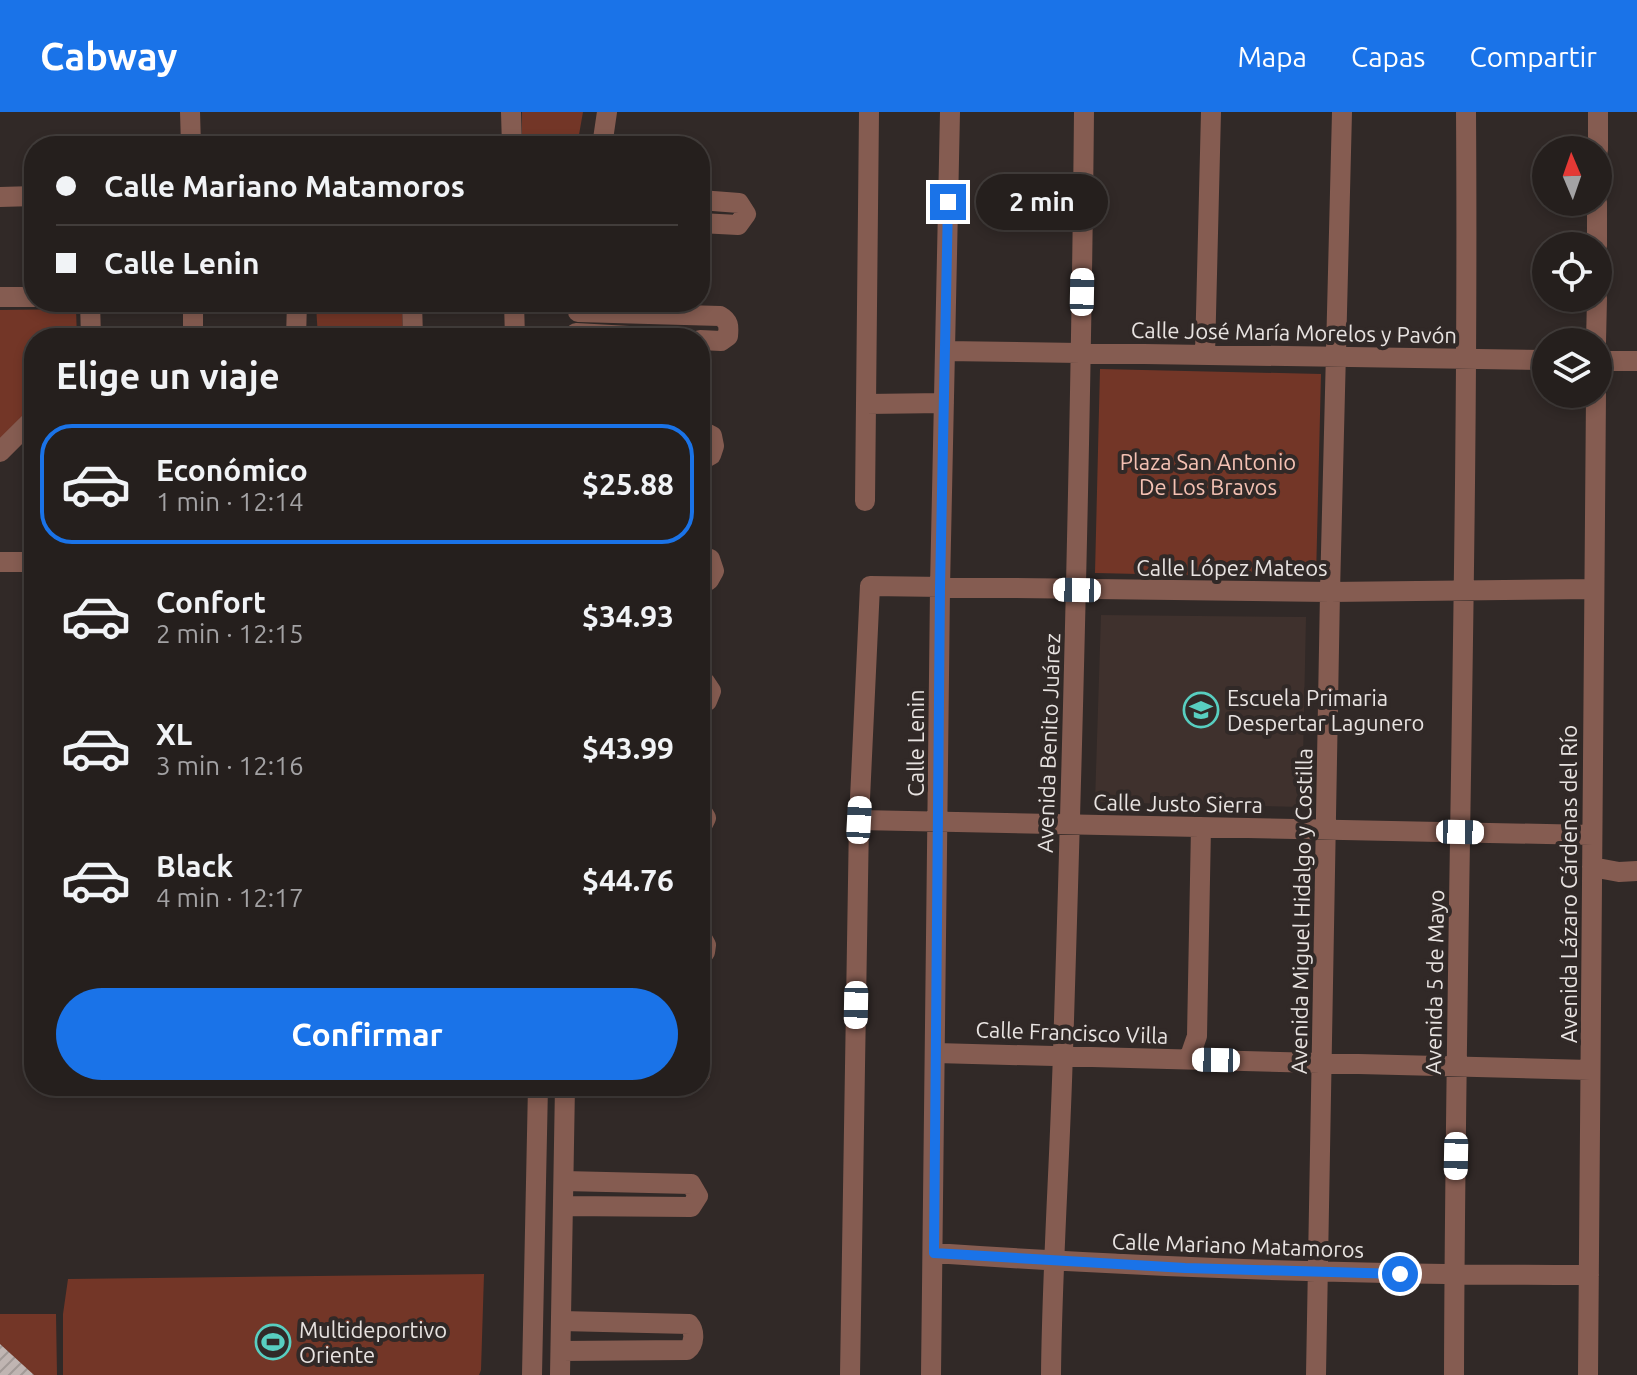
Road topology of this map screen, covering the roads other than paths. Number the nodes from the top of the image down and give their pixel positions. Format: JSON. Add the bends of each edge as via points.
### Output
{"nodes":[{"id":1,"x":190,"y":112,"type":"edge"},
{"id":2,"x":511,"y":112,"type":"edge"},
{"id":3,"x":607,"y":112,"type":"edge"},
{"id":4,"x":869,"y":112,"type":"edge"},
{"id":5,"x":950,"y":112,"type":"edge"},
{"id":6,"x":1084,"y":112,"type":"edge"},
{"id":7,"x":1211,"y":112,"type":"edge"},
{"id":8,"x":1342,"y":112,"type":"edge"},
{"id":9,"x":1466,"y":112,"type":"edge"},
{"id":10,"x":1598,"y":112,"type":"edge"},
{"id":11,"x":191,"y":136,"type":"edge"},
{"id":12,"x":512,"y":136,"type":"edge"},
{"id":13,"x":603,"y":136,"type":"edge"},
{"id":14,"x":1598,"y":136,"type":"edge"},
{"id":15,"x":24,"y":196,"type":"edge"},
{"id":16,"x":0,"y":197,"type":"edge"},
{"id":17,"x":710,"y":201,"type":"edge"},
{"id":18,"x":710,"y":224,"type":"edge"},
{"id":19,"x":0,"y":297,"type":"edge"},
{"id":20,"x":24,"y":297,"type":"edge"},
{"id":21,"x":578,"y":321,"type":"edge"},
{"id":22,"x":613,"y":328,"type":"edge"},
{"id":23,"x":710,"y":340,"type":"edge"},
{"id":24,"x":945,"y":351,"type":"junction"},
{"id":25,"x":1082,"y":352,"type":"junction"},
{"id":26,"x":1205,"y":355,"type":"junction"},
{"id":27,"x":1337,"y":357,"type":"junction"},
{"id":28,"x":1468,"y":359,"type":"junction"},
{"id":29,"x":1532,"y":360,"type":"edge"},
{"id":30,"x":1612,"y":361,"type":"edge"},
{"id":31,"x":1637,"y":361,"type":"edge"},
{"id":32,"x":944,"y":403,"type":"junction"},
{"id":33,"x":866,"y":404,"type":"junction"},
{"id":34,"x":1596,"y":408,"type":"edge"},
{"id":35,"x":24,"y":428,"type":"edge"},
{"id":36,"x":710,"y":435,"type":"edge"},
{"id":37,"x":0,"y":452,"type":"edge"},
{"id":38,"x":710,"y":456,"type":"edge"},
{"id":39,"x":865,"y":501,"type":"dead end"},
{"id":40,"x":710,"y":559,"type":"edge"},
{"id":41,"x":0,"y":562,"type":"edge"},
{"id":42,"x":24,"y":562,"type":"edge"},
{"id":43,"x":710,"y":578,"type":"edge"},
{"id":44,"x":940,"y":588,"type":"junction"},
{"id":45,"x":1594,"y":589,"type":"junction"},
{"id":46,"x":1077,"y":590,"type":"junction"},
{"id":47,"x":1462,"y":590,"type":"junction"},
{"id":48,"x":1330,"y":592,"type":"junction"},
{"id":49,"x":859,"y":820,"type":"junction"},
{"id":50,"x":939,"y":822,"type":"junction"},
{"id":51,"x":1070,"y":824,"type":"junction"},
{"id":52,"x":1201,"y":827,"type":"junction"},
{"id":53,"x":1327,"y":830,"type":"junction"},
{"id":54,"x":1460,"y":832,"type":"junction"},
{"id":55,"x":1592,"y":835,"type":"junction"},
{"id":56,"x":1592,"y":867,"type":"junction"},
{"id":57,"x":1637,"y":871,"type":"edge"},
{"id":58,"x":936,"y":1053,"type":"junction"},
{"id":59,"x":1063,"y":1056,"type":"junction"},
{"id":60,"x":1189,"y":1059,"type":"junction"},
{"id":61,"x":1322,"y":1063,"type":"junction"},
{"id":62,"x":1458,"y":1067,"type":"junction"},
{"id":63,"x":1590,"y":1070,"type":"junction"},
{"id":64,"x":538,"y":1096,"type":"edge"},
{"id":65,"x":565,"y":1096,"type":"edge"},
{"id":66,"x":564,"y":1181,"type":"junction"},
{"id":67,"x":563,"y":1206,"type":"junction"},
{"id":68,"x":934,"y":1253,"type":"junction"},
{"id":69,"x":1052,"y":1261,"type":"junction"},
{"id":70,"x":1318,"y":1273,"type":"junction"},
{"id":71,"x":1454,"y":1275,"type":"junction"},
{"id":72,"x":1589,"y":1275,"type":"junction"},
{"id":73,"x":561,"y":1321,"type":"junction"},
{"id":74,"x":561,"y":1351,"type":"junction"},
{"id":75,"x":532,"y":1375,"type":"edge"},
{"id":76,"x":560,"y":1375,"type":"edge"},
{"id":77,"x":850,"y":1375,"type":"edge"},
{"id":78,"x":931,"y":1375,"type":"edge"},
{"id":79,"x":1051,"y":1375,"type":"edge"},
{"id":80,"x":1316,"y":1375,"type":"edge"},
{"id":81,"x":1454,"y":1375,"type":"edge"},
{"id":82,"x":1588,"y":1375,"type":"edge"}],
"edges":[{"from":1,"to":11,"type":"street"},
{"from":2,"to":12,"type":"street"},
{"from":3,"to":13,"type":"street"},
{"from":4,"to":33,"type":"street"},
{"from":5,"to":24,"type":"street","name":"Calle Lenin"},
{"from":6,"to":25,"type":"street","name":"Avenida Benito Juárez"},
{"from":7,"to":26,"type":"street"},
{"from":8,"to":27,"type":"street","name":"Avenida Miguel Hidalgo y Costilla"},
{"from":9,"to":28,"type":"street","name":"Avenida 5 de Mayo"},
{"from":10,"to":14,"type":"street"},
{"from":15,"to":16,"type":"street"},
{"from":17,"to":18,"type":"street","via":[[739,203],[746,214],[738,225]]},
{"from":19,"to":20,"type":"street"},
{"from":21,"to":22,"type":"street"},
{"from":21,"to":23,"type":"street","via":[[720,316],[729,326],[728,336]]},
{"from":24,"to":25,"type":"street","name":"Calle José María Morelos y Pavón"},
{"from":24,"to":32,"type":"street","name":"Calle Lenin"},
{"from":25,"to":26,"type":"street","name":"Calle José María Morelos y Pavón"},
{"from":25,"to":46,"type":"street","name":"Avenida Benito Juárez"},
{"from":26,"to":27,"type":"street","name":"Calle José María Morelos y Pavón"},
{"from":27,"to":28,"type":"street","name":"Calle José María Morelos y Pavón"},
{"from":27,"to":48,"type":"street","name":"Avenida Miguel Hidalgo y Costilla"},
{"from":28,"to":29,"type":"street","name":"Calle José María Morelos y Pavón"},
{"from":28,"to":47,"type":"street","name":"Avenida 5 de Mayo"},
{"from":30,"to":31,"type":"street"},
{"from":32,"to":33,"type":"street"},
{"from":32,"to":44,"type":"street","name":"Calle Lenin"},
{"from":33,"to":39,"type":"street"},
{"from":34,"to":45,"type":"street","name":"Avenida Lázaro Cárdenas del Río"},
{"from":35,"to":37,"type":"street"},
{"from":36,"to":38,"type":"street"},
{"from":40,"to":43,"type":"street"},
{"from":41,"to":42,"type":"street"},
{"from":44,"to":46,"type":"street","name":"Calle López Mateos"},
{"from":44,"to":49,"type":"street","name":"Calle López Mateos","via":[[870,586]]},
{"from":44,"to":50,"type":"street","name":"Calle Lenin"},
{"from":45,"to":47,"type":"street","name":"Calle López Mateos"},
{"from":45,"to":55,"type":"street","name":"Avenida Lázaro Cárdenas del Río"},
{"from":46,"to":48,"type":"street","name":"Calle López Mateos"},
{"from":46,"to":51,"type":"street","name":"Avenida Benito Juárez"},
{"from":47,"to":48,"type":"street","name":"Calle López Mateos"},
{"from":47,"to":54,"type":"street","name":"Avenida 5 de Mayo"},
{"from":48,"to":53,"type":"street","name":"Avenida Miguel Hidalgo y Costilla"},
{"from":49,"to":50,"type":"street","name":"Calle Justo Sierra"},
{"from":49,"to":77,"type":"street"},
{"from":50,"to":51,"type":"street","name":"Calle Justo Sierra"},
{"from":50,"to":58,"type":"street","name":"Calle Lenin"},
{"from":51,"to":52,"type":"street","name":"Calle Justo Sierra"},
{"from":51,"to":59,"type":"street","name":"Avenida Benito Juárez"},
{"from":52,"to":53,"type":"street","name":"Calle Justo Sierra"},
{"from":52,"to":60,"type":"street","via":[[1197,1036]]},
{"from":53,"to":54,"type":"street","name":"Calle Justo Sierra"},
{"from":53,"to":61,"type":"street","name":"Avenida Miguel Hidalgo y Costilla"},
{"from":54,"to":55,"type":"street","name":"Calle Justo Sierra"},
{"from":54,"to":62,"type":"street","name":"Avenida 5 de Mayo"},
{"from":55,"to":56,"type":"street","name":"Avenida Lázaro Cárdenas del Río"},
{"from":56,"to":57,"type":"street"},
{"from":56,"to":63,"type":"street","name":"Avenida Lázaro Cárdenas del Río"},
{"from":58,"to":59,"type":"street","name":"Calle Francisco Villa"},
{"from":58,"to":68,"type":"street","name":"Calle Lenin"},
{"from":59,"to":60,"type":"street","name":"Calle Francisco Villa"},
{"from":59,"to":69,"type":"street","name":"Avenida Benito Juárez"},
{"from":60,"to":61,"type":"street","name":"Calle Francisco Villa"},
{"from":61,"to":62,"type":"street","name":"Calle Francisco Villa"},
{"from":61,"to":70,"type":"street","name":"Avenida Miguel Hidalgo y Costilla"},
{"from":62,"to":63,"type":"street","name":"Calle Francisco Villa"},
{"from":62,"to":71,"type":"street","name":"Avenida 5 de Mayo"},
{"from":63,"to":72,"type":"street","name":"Avenida Lázaro Cárdenas del Río"},
{"from":64,"to":75,"type":"street"},
{"from":65,"to":66,"type":"street"},
{"from":66,"to":67,"type":"street"},
{"from":66,"to":67,"type":"street","via":[[691,1184],[698,1196],[691,1207]]},
{"from":67,"to":73,"type":"street"},
{"from":68,"to":69,"type":"street","name":"Calle Mariano Matamoros"},
{"from":68,"to":78,"type":"street","name":"Calle Lenin"},
{"from":69,"to":70,"type":"street","name":"Calle Mariano Matamoros"},
{"from":69,"to":79,"type":"street","name":"Avenida Benito Juárez"},
{"from":70,"to":71,"type":"street","name":"Calle Mariano Matamoros"},
{"from":70,"to":80,"type":"street","name":"Avenida Miguel Hidalgo y Costilla"},
{"from":71,"to":72,"type":"street","name":"Calle Mariano Matamoros"},
{"from":71,"to":81,"type":"street","name":"Avenida 5 de Mayo"},
{"from":72,"to":82,"type":"street","name":"Avenida Lázaro Cárdenas del Río"},
{"from":73,"to":74,"type":"street"},
{"from":73,"to":74,"type":"street","via":[[689,1324],[694,1338],[687,1350]]},
{"from":74,"to":76,"type":"street"}]}
